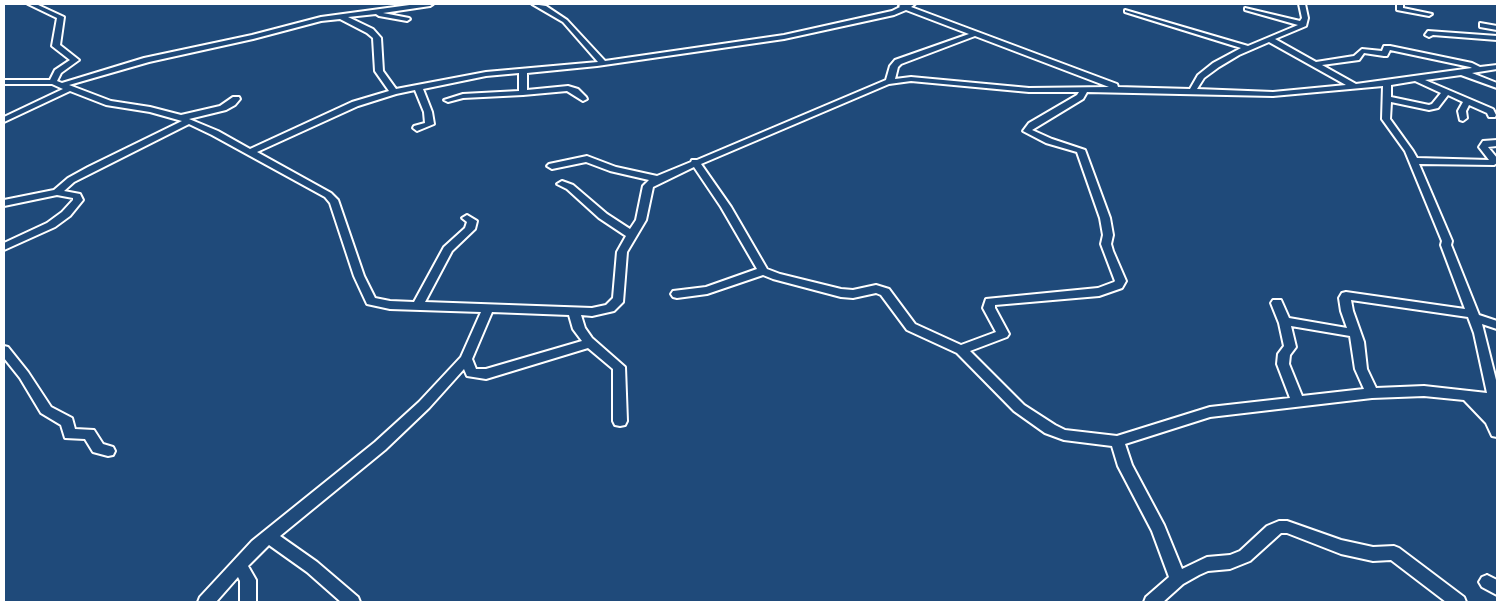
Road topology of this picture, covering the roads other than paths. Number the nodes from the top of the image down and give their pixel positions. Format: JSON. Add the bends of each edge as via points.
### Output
{"nodes":[{"id":1,"x":30,"y":4,"type":"edge"},
{"id":2,"x":379,"y":4,"type":"edge"},
{"id":3,"x":430,"y":4,"type":"edge"},
{"id":4,"x":535,"y":4,"type":"edge"},
{"id":5,"x":896,"y":4,"type":"edge"},
{"id":6,"x":1302,"y":4,"type":"edge"},
{"id":7,"x":1400,"y":4,"type":"edge"},
{"id":8,"x":910,"y":6,"type":"edge"},
{"id":9,"x":386,"y":9,"type":"junction"},
{"id":10,"x":1247,"y":9,"type":"dead end"},
{"id":11,"x":1128,"y":11,"type":"dead end"},
{"id":12,"x":362,"y":12,"type":"junction"},
{"id":13,"x":1430,"y":14,"type":"dead end"},
{"id":14,"x":340,"y":16,"type":"junction"},
{"id":15,"x":407,"y":19,"type":"dead end"},
{"id":16,"x":1303,"y":24,"type":"junction"},
{"id":17,"x":1483,"y":25,"type":"dead end"},
{"id":18,"x":1497,"y":28,"type":"edge"},
{"id":19,"x":977,"y":33,"type":"junction"},
{"id":20,"x":1429,"y":35,"type":"dead end"},
{"id":21,"x":1497,"y":38,"type":"edge"},
{"id":22,"x":1269,"y":39,"type":"junction"},
{"id":23,"x":1248,"y":48,"type":"junction"},
{"id":24,"x":602,"y":62,"type":"junction"},
{"id":25,"x":1315,"y":64,"type":"junction"},
{"id":26,"x":1497,"y":67,"type":"edge"},
{"id":27,"x":523,"y":70,"type":"junction"},
{"id":28,"x":1480,"y":70,"type":"junction"},
{"id":29,"x":1462,"y":72,"type":"junction"},
{"id":30,"x":1416,"y":79,"type":"junction"},
{"id":31,"x":890,"y":81,"type":"junction"},
{"id":32,"x":4,"y":82,"type":"edge"},
{"id":33,"x":1387,"y":83,"type":"junction"},
{"id":34,"x":62,"y":85,"type":"junction"},
{"id":35,"x":1354,"y":86,"type":"junction"},
{"id":36,"x":1497,"y":86,"type":"edge"},
{"id":37,"x":418,"y":87,"type":"junction"},
{"id":38,"x":1122,"y":89,"type":"junction"},
{"id":39,"x":1084,"y":90,"type":"junction"},
{"id":40,"x":394,"y":92,"type":"junction"},
{"id":41,"x":1446,"y":92,"type":"junction"},
{"id":42,"x":523,"y":93,"type":"junction"},
{"id":43,"x":1191,"y":93,"type":"junction"},
{"id":44,"x":1387,"y":98,"type":"junction"},
{"id":45,"x":236,"y":99,"type":"dead end"},
{"id":46,"x":582,"y":99,"type":"dead end"},
{"id":47,"x":448,"y":100,"type":"dead end"},
{"id":48,"x":1467,"y":101,"type":"junction"},
{"id":49,"x":1492,"y":115,"type":"dead end"},
{"id":50,"x":1463,"y":118,"type":"dead end"},
{"id":51,"x":4,"y":120,"type":"edge"},
{"id":52,"x":185,"y":120,"type":"junction"},
{"id":53,"x":416,"y":128,"type":"dead end"},
{"id":54,"x":1497,"y":144,"type":"edge"},
{"id":55,"x":250,"y":152,"type":"junction"},
{"id":56,"x":1413,"y":160,"type":"junction"},
{"id":57,"x":695,"y":162,"type":"junction"},
{"id":58,"x":552,"y":166,"type":"dead end"},
{"id":59,"x":657,"y":179,"type":"junction"},
{"id":60,"x":562,"y":184,"type":"dead end"},
{"id":61,"x":57,"y":192,"type":"junction"},
{"id":62,"x":4,"y":203,"type":"edge"},
{"id":63,"x":467,"y":218,"type":"dead end"},
{"id":64,"x":632,"y":235,"type":"junction"},
{"id":65,"x":4,"y":247,"type":"edge"},
{"id":66,"x":763,"y":271,"type":"junction"},
{"id":67,"x":677,"y":294,"type":"dead end"},
{"id":68,"x":1277,"y":303,"type":"dead end"},
{"id":69,"x":418,"y":306,"type":"junction"},
{"id":70,"x":488,"y":309,"type":"junction"},
{"id":71,"x":574,"y":312,"type":"junction"},
{"id":72,"x":1474,"y":316,"type":"junction"},
{"id":73,"x":1284,"y":321,"type":"junction"},
{"id":74,"x":1497,"y":326,"type":"edge"},
{"id":75,"x":1354,"y":333,"type":"junction"},
{"id":76,"x":1480,"y":333,"type":"junction"},
{"id":77,"x":590,"y":343,"type":"junction"},
{"id":78,"x":4,"y":350,"type":"edge"},
{"id":79,"x":961,"y":350,"type":"junction"},
{"id":80,"x":466,"y":359,"type":"junction"},
{"id":81,"x":1372,"y":393,"type":"junction"},
{"id":82,"x":1468,"y":396,"type":"junction"},
{"id":83,"x":1493,"y":399,"type":"junction"},
{"id":84,"x":1298,"y":402,"type":"junction"},
{"id":85,"x":1491,"y":420,"type":"junction"},
{"id":86,"x":620,"y":421,"type":"dead end"},
{"id":87,"x":1497,"y":432,"type":"edge"},
{"id":88,"x":1117,"y":441,"type":"junction"},
{"id":89,"x":108,"y":451,"type":"dead end"},
{"id":90,"x":269,"y":537,"type":"junction"},
{"id":91,"x":239,"y":564,"type":"junction"},
{"id":92,"x":1178,"y":580,"type":"junction"},
{"id":93,"x":206,"y":602,"type":"edge"},
{"id":94,"x":248,"y":602,"type":"edge"},
{"id":95,"x":352,"y":602,"type":"edge"},
{"id":96,"x":1152,"y":602,"type":"edge"},
{"id":97,"x":1458,"y":602,"type":"edge"}],
"edges":[{"from":1,"to":34,"type":"street","via":[[61,16],[57,48],[75,60],[58,72]]},
{"from":2,"to":9,"type":"street"},
{"from":3,"to":9,"type":"street"},
{"from":4,"to":24,"type":"street","via":[[565,22]]},
{"from":5,"to":8,"type":"street"},
{"from":6,"to":16,"type":"street"},
{"from":7,"to":13,"type":"street","via":[[1403,10]]},
{"from":8,"to":19,"type":"street"},
{"from":8,"to":24,"type":"street","via":[[784,37]]},
{"from":9,"to":12,"type":"street"},
{"from":10,"to":16,"type":"street"},
{"from":11,"to":23,"type":"street"},
{"from":12,"to":14,"type":"street"},
{"from":12,"to":15,"type":"street"},
{"from":14,"to":34,"type":"street","via":[[147,60]]},
{"from":14,"to":40,"type":"street","via":[[377,38],[379,70]]},
{"from":16,"to":22,"type":"street"},
{"from":17,"to":18,"type":"street"},
{"from":19,"to":31,"type":"street","via":[[898,62]]},
{"from":19,"to":38,"type":"street"},
{"from":20,"to":21,"type":"street"},
{"from":22,"to":23,"type":"street"},
{"from":22,"to":25,"type":"street"},
{"from":23,"to":43,"type":"street","via":[[1216,64],[1201,77]]},
{"from":24,"to":27,"type":"street"},
{"from":25,"to":28,"type":"street","via":[[1356,58],[1362,51],[1384,54],[1390,48],[1472,65]]},
{"from":25,"to":35,"type":"street"},
{"from":26,"to":28,"type":"street"},
{"from":27,"to":37,"type":"street"},
{"from":27,"to":42,"type":"street"},
{"from":28,"to":29,"type":"street"},
{"from":29,"to":30,"type":"street"},
{"from":29,"to":36,"type":"street"},
{"from":30,"to":33,"type":"street"},
{"from":30,"to":41,"type":"street"},
{"from":31,"to":39,"type":"street","via":[[911,79],[1029,90]]},
{"from":31,"to":57,"type":"street"},
{"from":32,"to":34,"type":"street"},
{"from":33,"to":35,"type":"street"},
{"from":33,"to":44,"type":"street"},
{"from":34,"to":51,"type":"street"},
{"from":34,"to":52,"type":"street","via":[[109,104],[150,110]]},
{"from":35,"to":43,"type":"street","via":[[1273,94]]},
{"from":37,"to":40,"type":"street"},
{"from":37,"to":53,"type":"street","via":[[430,121],[427,126]]},
{"from":38,"to":39,"type":"street"},
{"from":38,"to":43,"type":"street"},
{"from":39,"to":79,"type":"street","via":[[1080,97],[1027,131],[1081,150],[1105,218],[1106,244],[1121,281],[1099,292],[990,302],[989,308],[1003,334]]},
{"from":40,"to":55,"type":"street","via":[[355,104]]},
{"from":41,"to":44,"type":"street","via":[[1435,106],[1429,108]]},
{"from":41,"to":48,"type":"street"},
{"from":42,"to":46,"type":"street","via":[[568,88]]},
{"from":42,"to":47,"type":"street","via":[[463,96]]},
{"from":44,"to":56,"type":"street","via":[[1386,119]]},
{"from":45,"to":52,"type":"street","via":[[223,108]]},
{"from":48,"to":49,"type":"street"},
{"from":48,"to":50,"type":"street","via":[[1462,110]]},
{"from":52,"to":55,"type":"street"},
{"from":52,"to":61,"type":"street","via":[[90,169]]},
{"from":54,"to":56,"type":"street","via":[[1486,144],[1483,148],[1495,161],[1491,163]]},
{"from":55,"to":69,"type":"street","via":[[333,199],[364,292],[371,301]]},
{"from":56,"to":72,"type":"street"},
{"from":57,"to":59,"type":"street"},
{"from":57,"to":66,"type":"street"},
{"from":58,"to":59,"type":"street","via":[[586,159]]},
{"from":59,"to":64,"type":"street","via":[[648,186],[640,220]]},
{"from":60,"to":64,"type":"street"},
{"from":61,"to":62,"type":"street"},
{"from":61,"to":65,"type":"street","via":[[77,196],[78,200],[51,225]]},
{"from":63,"to":69,"type":"street","via":[[472,221],[470,229],[448,249]]},
{"from":64,"to":71,"type":"street","via":[[622,252],[620,299],[602,311]]},
{"from":66,"to":67,"type":"street","via":[[707,290]]},
{"from":66,"to":79,"type":"street","via":[[777,278],[841,293],[879,289],[885,292],[911,327]]},
{"from":68,"to":73,"type":"street"},
{"from":69,"to":70,"type":"street"},
{"from":70,"to":71,"type":"street"},
{"from":70,"to":80,"type":"street"},
{"from":71,"to":77,"type":"street","via":[[579,329]]},
{"from":72,"to":74,"type":"street"},
{"from":72,"to":75,"type":"street","via":[[1346,296]]},
{"from":72,"to":76,"type":"street"},
{"from":73,"to":75,"type":"street"},
{"from":73,"to":84,"type":"street","via":[[1290,347],[1284,354],[1283,364]]},
{"from":74,"to":76,"type":"street"},
{"from":75,"to":81,"type":"street","via":[[1361,369]]},
{"from":76,"to":83,"type":"street"},
{"from":77,"to":80,"type":"street","via":[[486,374],[472,373]]},
{"from":77,"to":86,"type":"street","via":[[619,367]]},
{"from":78,"to":89,"type":"street","via":[[46,410],[67,422],[70,434],[89,434],[98,448]]},
{"from":79,"to":88,"type":"street","via":[[1020,408],[1050,430],[1064,435]]},
{"from":80,"to":90,"type":"street","via":[[380,446]]},
{"from":81,"to":82,"type":"street","via":[[1424,391]]},
{"from":81,"to":84,"type":"street"},
{"from":82,"to":83,"type":"street"},
{"from":82,"to":85,"type":"street"},
{"from":83,"to":85,"type":"street"},
{"from":84,"to":88,"type":"street","via":[[1210,412]]},
{"from":85,"to":87,"type":"street"},
{"from":88,"to":92,"type":"street","via":[[1124,466],[1159,530]]},
{"from":90,"to":91,"type":"street"},
{"from":90,"to":95,"type":"street","via":[[312,567]]},
{"from":91,"to":93,"type":"street"},
{"from":91,"to":94,"type":"street","via":[[248,580]]},
{"from":92,"to":96,"type":"street"},
{"from":92,"to":97,"type":"street","via":[[1207,564],[1230,562],[1245,556],[1272,531],[1287,527],[1341,547],[1399,556]]}]}
